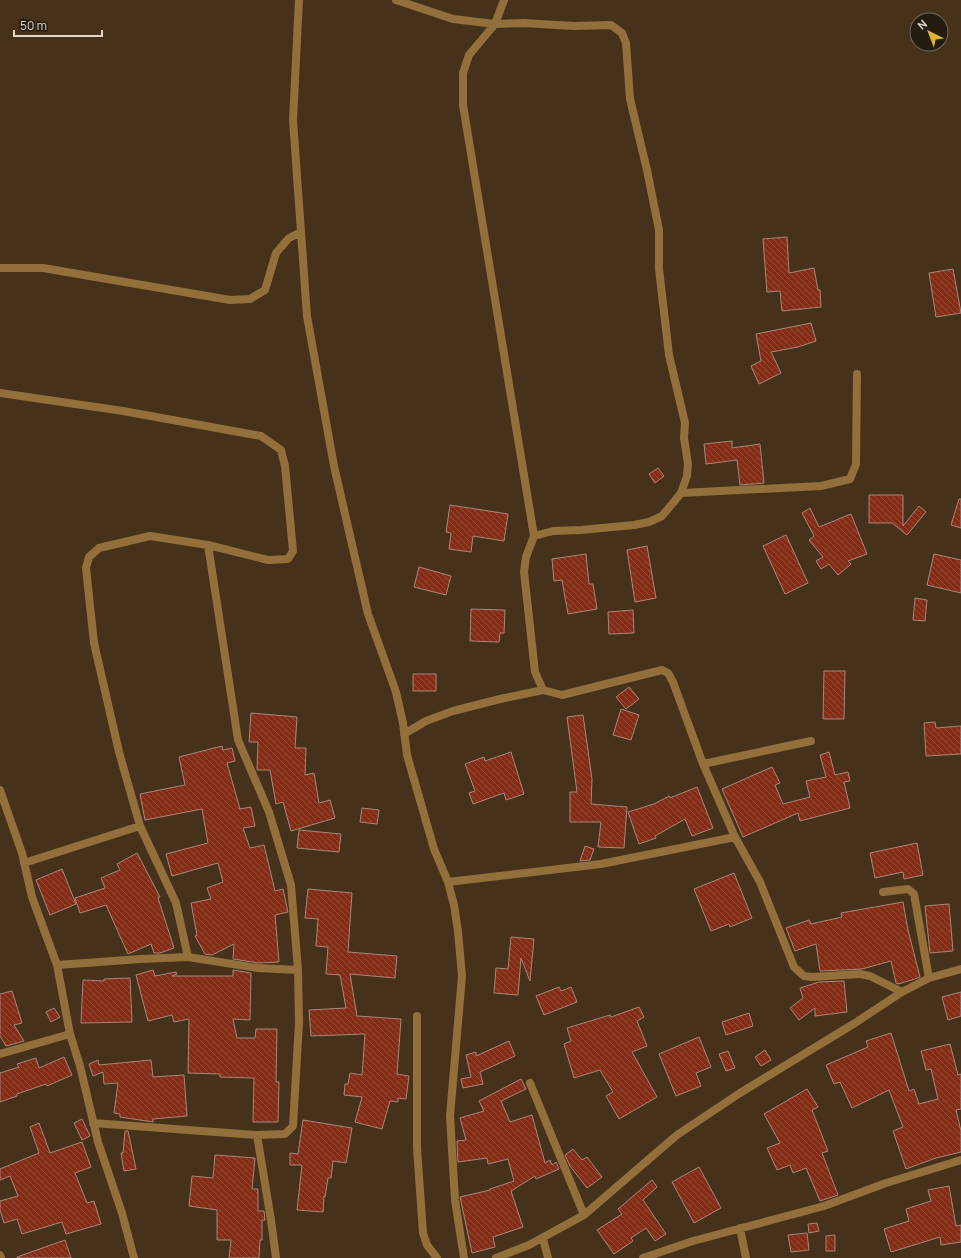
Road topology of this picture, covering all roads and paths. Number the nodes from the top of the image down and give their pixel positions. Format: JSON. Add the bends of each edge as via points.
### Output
{"nodes":[{"id":1,"x":299,"y":0,"type":"edge"},
{"id":2,"x":396,"y":0,"type":"edge"},
{"id":3,"x":504,"y":0,"type":"edge"},
{"id":4,"x":495,"y":24,"type":"junction"},
{"id":5,"x":301,"y":232,"type":"junction"},
{"id":6,"x":0,"y":268,"type":"edge"},
{"id":7,"x":857,"y":374,"type":"dead end"},
{"id":8,"x":0,"y":394,"type":"edge"},
{"id":9,"x":681,"y":493,"type":"junction"},
{"id":10,"x":534,"y":536,"type":"junction"},
{"id":11,"x":208,"y":545,"type":"junction"},
{"id":12,"x":543,"y":690,"type":"junction"},
{"id":13,"x":404,"y":734,"type":"junction"},
{"id":14,"x":811,"y":741,"type":"dead end"},
{"id":15,"x":703,"y":764,"type":"junction"},
{"id":16,"x":0,"y":790,"type":"edge"},
{"id":17,"x":140,"y":826,"type":"junction"},
{"id":18,"x":735,"y":837,"type":"junction"},
{"id":19,"x":24,"y":863,"type":"junction"},
{"id":20,"x":448,"y":882,"type":"junction"},
{"id":21,"x":882,"y":892,"type":"dead end"},
{"id":22,"x":188,"y":957,"type":"junction"},
{"id":23,"x":56,"y":965,"type":"junction"},
{"id":24,"x":961,"y":969,"type":"edge"},
{"id":25,"x":298,"y":970,"type":"junction"},
{"id":26,"x":929,"y":978,"type":"junction"},
{"id":27,"x":902,"y":992,"type":"junction"},
{"id":28,"x":417,"y":1016,"type":"dead end"},
{"id":29,"x":70,"y":1034,"type":"junction"},
{"id":30,"x":0,"y":1054,"type":"edge"},
{"id":31,"x":530,"y":1083,"type":"dead end"},
{"id":32,"x":93,"y":1123,"type":"junction"},
{"id":33,"x":257,"y":1135,"type":"junction"},
{"id":34,"x":961,"y":1160,"type":"edge"},
{"id":35,"x":584,"y":1215,"type":"junction"},
{"id":36,"x":740,"y":1228,"type":"junction"},
{"id":37,"x":543,"y":1239,"type":"junction"},
{"id":38,"x":0,"y":1255,"type":"edge"},
{"id":39,"x":1,"y":1258,"type":"edge"},
{"id":40,"x":134,"y":1258,"type":"edge"},
{"id":41,"x":276,"y":1258,"type":"edge"},
{"id":42,"x":437,"y":1258,"type":"edge"},
{"id":43,"x":464,"y":1258,"type":"edge"},
{"id":44,"x":496,"y":1258,"type":"edge"},
{"id":45,"x":548,"y":1258,"type":"edge"},
{"id":46,"x":643,"y":1258,"type":"edge"},
{"id":47,"x":746,"y":1258,"type":"edge"}],
"edges":[{"from":1,"to":5,"type":"street","via":[[292,120]]},
{"from":2,"to":4,"type":"street","via":[[453,19]]},
{"from":3,"to":4,"type":"street"},
{"from":4,"to":9,"type":"street","via":[[611,24],[622,33],[626,43],[630,99],[659,230],[659,269],[669,356],[685,423],[684,438],[688,464]]},
{"from":4,"to":10,"type":"street","via":[[469,55],[462,73],[463,105]]},
{"from":5,"to":6,"type":"street","via":[[289,238],[276,252],[265,290],[250,299],[230,300],[43,268]]},
{"from":5,"to":13,"type":"street","via":[[307,316],[334,466],[368,614],[396,692]]},
{"from":7,"to":9,"type":"street","via":[[856,464],[850,479],[821,486]]},
{"from":8,"to":11,"type":"street","via":[[123,411],[261,436],[281,450],[285,466],[293,551],[288,559],[268,560]]},
{"from":9,"to":10,"type":"street","via":[[662,516],[649,522],[553,531]]},
{"from":10,"to":12,"type":"street","via":[[526,557],[524,572],[535,672]]},
{"from":11,"to":17,"type":"street","via":[[150,536],[99,548],[89,557],[86,568],[94,643],[119,752]]},
{"from":11,"to":25,"type":"street","via":[[238,740],[269,812],[291,885]]},
{"from":12,"to":13,"type":"street","via":[[453,711],[426,721]]},
{"from":12,"to":15,"type":"street","via":[[562,695],[662,670],[668,673],[673,682]]},
{"from":13,"to":20,"type":"street","via":[[407,754],[434,849]]},
{"from":14,"to":15,"type":"street"},
{"from":15,"to":18,"type":"street"},
{"from":16,"to":19,"type":"street"},
{"from":17,"to":19,"type":"street"},
{"from":17,"to":22,"type":"street","via":[[176,903]]},
{"from":18,"to":20,"type":"street","via":[[601,864]]},
{"from":18,"to":27,"type":"street","via":[[760,882],[794,967],[804,976],[812,977],[860,974],[870,976]]},
{"from":19,"to":23,"type":"street","via":[[32,897]]},
{"from":20,"to":43,"type":"street","via":[[458,931],[462,976],[450,1116],[455,1200]]},
{"from":21,"to":26,"type":"street","via":[[908,889],[914,894]]},
{"from":22,"to":23,"type":"street"},
{"from":22,"to":25,"type":"street","via":[[258,968]]},
{"from":23,"to":29,"type":"street"},
{"from":24,"to":26,"type":"street"},
{"from":25,"to":33,"type":"street","via":[[294,1126],[285,1134]]},
{"from":26,"to":27,"type":"street"},
{"from":27,"to":35,"type":"street","via":[[677,1135]]},
{"from":28,"to":42,"type":"street","via":[[417,1148],[423,1233],[427,1245]]},
{"from":29,"to":30,"type":"street"},
{"from":29,"to":32,"type":"street"},
{"from":31,"to":35,"type":"street"},
{"from":32,"to":33,"type":"street"},
{"from":32,"to":40,"type":"street"},
{"from":33,"to":41,"type":"street"},
{"from":34,"to":36,"type":"street","via":[[886,1183],[824,1206]]},
{"from":35,"to":37,"type":"street"},
{"from":36,"to":46,"type":"street"},
{"from":36,"to":47,"type":"street"},
{"from":37,"to":44,"type":"street"},
{"from":37,"to":45,"type":"street"},
{"from":38,"to":39,"type":"street"}]}
